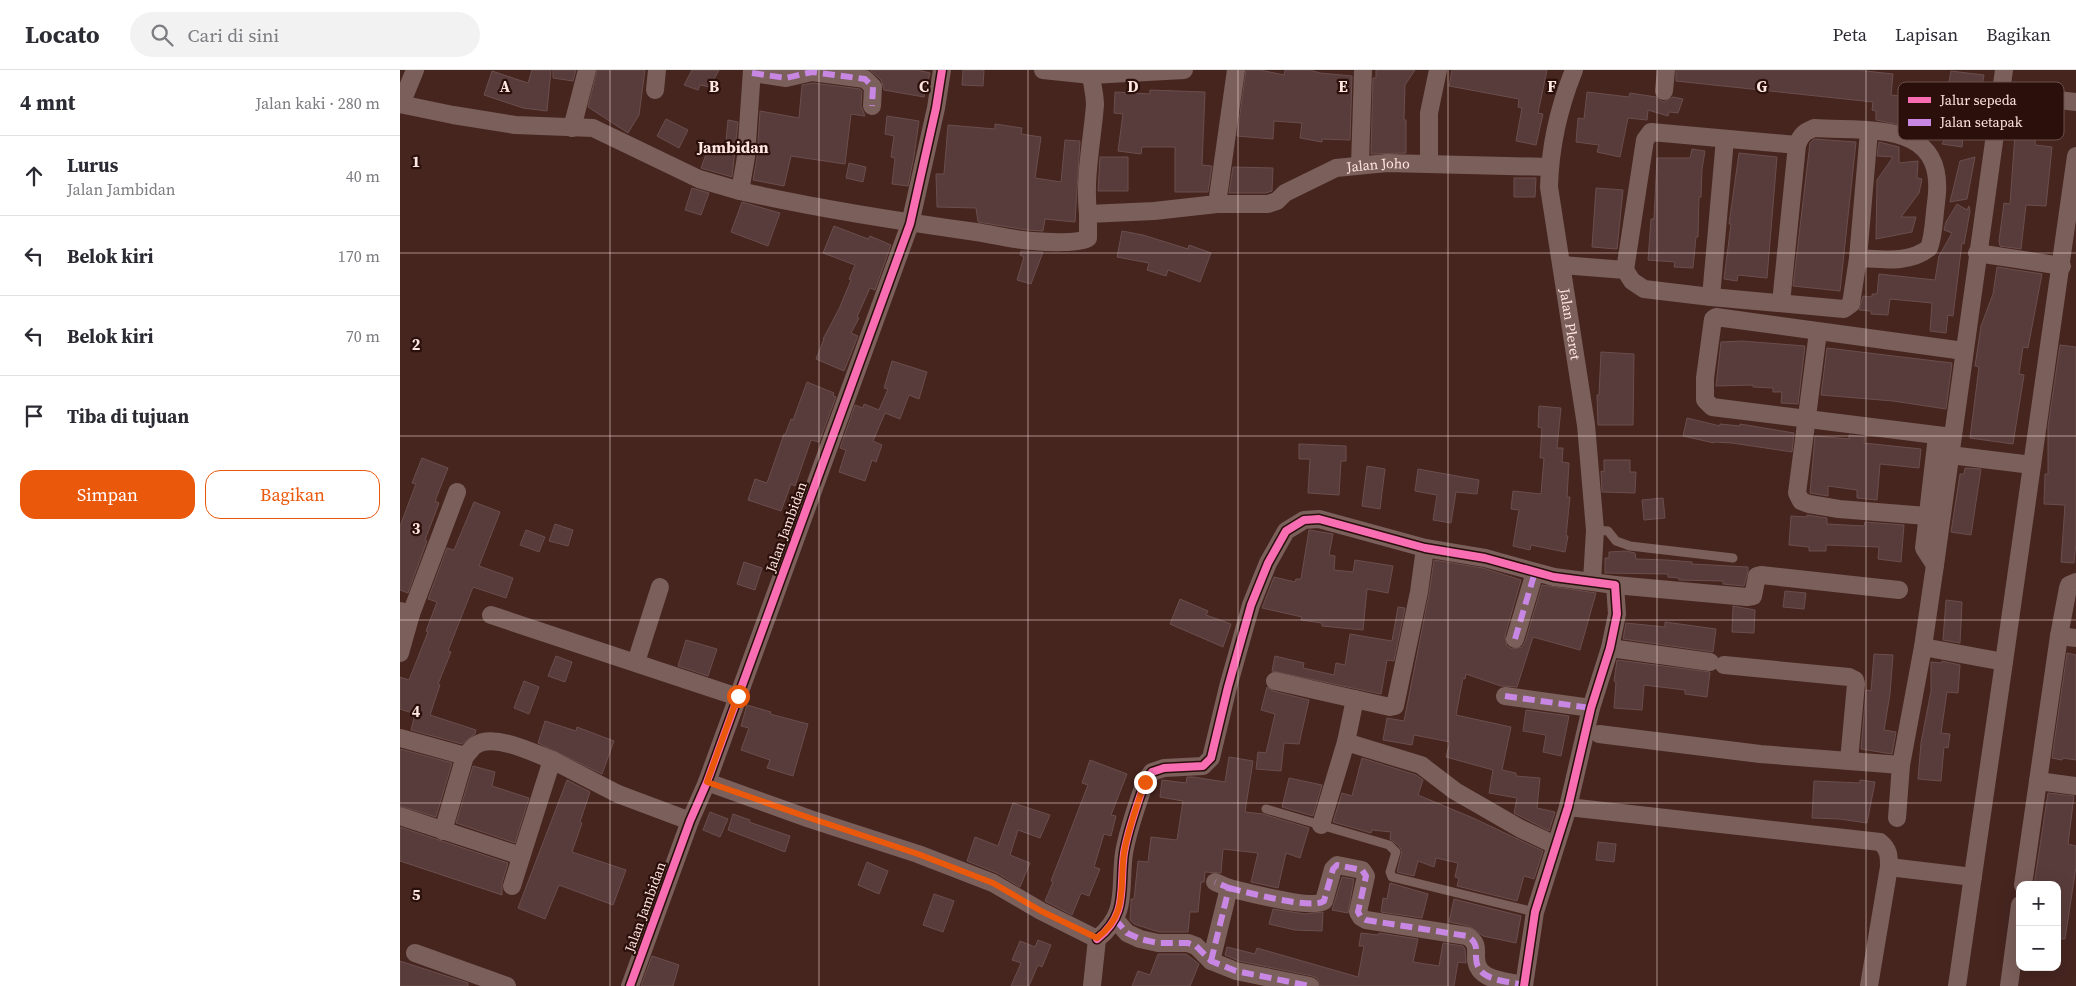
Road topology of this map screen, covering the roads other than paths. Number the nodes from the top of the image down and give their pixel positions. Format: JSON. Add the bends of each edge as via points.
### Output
{"nodes":[{"id":1,"x":415,"y":70,"type":"edge"},
{"id":2,"x":587,"y":70,"type":"edge"},
{"id":3,"x":657,"y":70,"type":"edge"},
{"id":4,"x":942,"y":70,"type":"edge"},
{"id":5,"x":1043,"y":70,"type":"edge"},
{"id":6,"x":1184,"y":70,"type":"edge"},
{"id":7,"x":1236,"y":70,"type":"edge"},
{"id":8,"x":1363,"y":70,"type":"edge"},
{"id":9,"x":1438,"y":70,"type":"edge"},
{"id":10,"x":1574,"y":70,"type":"edge"},
{"id":11,"x":1666,"y":70,"type":"edge"},
{"id":12,"x":752,"y":72,"type":"edge"},
{"id":13,"x":1091,"y":72,"type":"edge"},
{"id":14,"x":654,"y":90,"type":"dead end"},
{"id":15,"x":1664,"y":91,"type":"dead end"},
{"id":16,"x":401,"y":104,"type":"edge"},
{"id":17,"x":872,"y":106,"type":"dead end"},
{"id":18,"x":572,"y":128,"type":"junction"},
{"id":19,"x":1870,"y":131,"type":"junction"},
{"id":20,"x":1898,"y":133,"type":"edge"},
{"id":21,"x":1725,"y":139,"type":"junction"},
{"id":22,"x":1912,"y":140,"type":"edge"},
{"id":23,"x":1993,"y":140,"type":"edge"},
{"id":24,"x":1797,"y":145,"type":"junction"},
{"id":25,"x":2076,"y":156,"type":"edge"},
{"id":26,"x":1429,"y":164,"type":"junction"},
{"id":27,"x":1360,"y":165,"type":"junction"},
{"id":28,"x":1550,"y":166,"type":"junction"},
{"id":29,"x":740,"y":191,"type":"junction"},
{"id":30,"x":1217,"y":204,"type":"junction"},
{"id":31,"x":1088,"y":214,"type":"junction"},
{"id":32,"x":910,"y":224,"type":"junction"},
{"id":33,"x":1977,"y":253,"type":"junction"},
{"id":34,"x":1858,"y":258,"type":"junction"},
{"id":35,"x":1562,"y":265,"type":"junction"},
{"id":36,"x":2062,"y":266,"type":"junction"},
{"id":37,"x":1625,"y":270,"type":"junction"},
{"id":38,"x":1711,"y":297,"type":"junction"},
{"id":39,"x":1781,"y":303,"type":"junction"},
{"id":40,"x":1818,"y":332,"type":"junction"},
{"id":41,"x":1964,"y":351,"type":"junction"},
{"id":42,"x":1808,"y":419,"type":"junction"},
{"id":43,"x":1945,"y":437,"type":"junction"},
{"id":44,"x":1950,"y":455,"type":"junction"},
{"id":45,"x":2032,"y":465,"type":"junction"},
{"id":46,"x":457,"y":492,"type":"dead end"},
{"id":47,"x":1927,"y":516,"type":"junction"},
{"id":48,"x":1595,"y":530,"type":"junction"},
{"id":49,"x":1425,"y":548,"type":"junction"},
{"id":50,"x":1733,"y":558,"type":"dead end"},
{"id":51,"x":1935,"y":565,"type":"junction"},
{"id":52,"x":1535,"y":572,"type":"junction"},
{"id":53,"x":1592,"y":581,"type":"junction"},
{"id":54,"x":2076,"y":582,"type":"edge"},
{"id":55,"x":1615,"y":585,"type":"junction"},
{"id":56,"x":660,"y":587,"type":"dead end"},
{"id":57,"x":1899,"y":590,"type":"dead end"},
{"id":58,"x":406,"y":612,"type":"edge"},
{"id":59,"x":490,"y":615,"type":"dead end"},
{"id":60,"x":2067,"y":637,"type":"edge"},
{"id":61,"x":1515,"y":640,"type":"dead end"},
{"id":62,"x":1923,"y":647,"type":"junction"},
{"id":63,"x":1610,"y":648,"type":"junction"},
{"id":64,"x":400,"y":653,"type":"edge"},
{"id":65,"x":636,"y":662,"type":"junction"},
{"id":66,"x":2004,"y":662,"type":"junction"},
{"id":67,"x":1275,"y":681,"type":"dead end"},
{"id":68,"x":738,"y":696,"type":"junction"},
{"id":69,"x":1505,"y":696,"type":"dead end"},
{"id":70,"x":1356,"y":699,"type":"junction"},
{"id":71,"x":1591,"y":708,"type":"junction"},
{"id":72,"x":1599,"y":734,"type":"dead end"},
{"id":73,"x":400,"y":738,"type":"edge"},
{"id":74,"x":1346,"y":742,"type":"junction"},
{"id":75,"x":466,"y":756,"type":"junction"},
{"id":76,"x":552,"y":760,"type":"junction"},
{"id":77,"x":1849,"y":761,"type":"junction"},
{"id":78,"x":1901,"y":765,"type":"junction"},
{"id":79,"x":2038,"y":781,"type":"junction"},
{"id":80,"x":707,"y":782,"type":"junction"},
{"id":81,"x":2076,"y":786,"type":"edge"},
{"id":82,"x":1568,"y":807,"type":"junction"},
{"id":83,"x":1266,"y":809,"type":"dead end"},
{"id":84,"x":400,"y":816,"type":"edge"},
{"id":85,"x":1897,"y":818,"type":"dead end"},
{"id":86,"x":690,"y":821,"type":"junction"},
{"id":87,"x":1321,"y":825,"type":"junction"},
{"id":88,"x":443,"y":831,"type":"junction"},
{"id":89,"x":1555,"y":845,"type":"junction"},
{"id":90,"x":521,"y":856,"type":"junction"},
{"id":91,"x":1889,"y":867,"type":"junction"},
{"id":92,"x":1973,"y":877,"type":"junction"},
{"id":93,"x":2024,"y":881,"type":"edge"},
{"id":94,"x":512,"y":886,"type":"dead end"},
{"id":95,"x":1535,"y":912,"type":"junction"},
{"id":96,"x":1115,"y":919,"type":"junction"},
{"id":97,"x":2017,"y":926,"type":"edge"},
{"id":98,"x":1097,"y":938,"type":"junction"},
{"id":99,"x":415,"y":953,"type":"dead end"},
{"id":100,"x":1211,"y":961,"type":"junction"},
{"id":101,"x":1092,"y":978,"type":"edge"},
{"id":102,"x":507,"y":986,"type":"edge"},
{"id":103,"x":630,"y":986,"type":"edge"},
{"id":104,"x":1310,"y":986,"type":"edge"},
{"id":105,"x":1524,"y":986,"type":"edge"},
{"id":106,"x":1869,"y":986,"type":"edge"},
{"id":107,"x":1957,"y":986,"type":"edge"},
{"id":108,"x":2008,"y":986,"type":"edge"}],
"edges":[{"from":1,"to":16,"type":"street"},
{"from":2,"to":18,"type":"street"},
{"from":3,"to":14,"type":"street"},
{"from":4,"to":32,"type":"street","name":"Jalan Jambidan"},
{"from":5,"to":13,"type":"street"},
{"from":6,"to":13,"type":"street"},
{"from":7,"to":30,"type":"street"},
{"from":8,"to":27,"type":"street"},
{"from":9,"to":26,"type":"street","via":[[1429,113]]},
{"from":10,"to":28,"type":"street","name":"Jalan Pleret","via":[[1560,111]]},
{"from":11,"to":15,"type":"street"},
{"from":12,"to":17,"type":"street","via":[[786,78],[812,72],[865,79],[873,87]]},
{"from":12,"to":29,"type":"street","via":[[746,157]]},
{"from":13,"to":31,"type":"street","via":[[1095,103],[1086,188]]},
{"from":16,"to":18,"type":"street","via":[[506,123]]},
{"from":18,"to":29,"type":"street","via":[[593,128],[699,179]]},
{"from":19,"to":20,"type":"street"},
{"from":19,"to":24,"type":"street","via":[[1814,128],[1800,136]]},
{"from":19,"to":34,"type":"street"},
{"from":21,"to":24,"type":"street"},
{"from":21,"to":37,"type":"street","via":[[1651,132],[1648,135]]},
{"from":21,"to":38,"type":"street"},
{"from":22,"to":34,"type":"street","via":[[1931,157],[1938,177],[1929,248],[1893,260]]},
{"from":23,"to":33,"type":"street"},
{"from":24,"to":39,"type":"street"},
{"from":25,"to":36,"type":"street"},
{"from":26,"to":27,"type":"street","name":"Jalan Joho"},
{"from":26,"to":28,"type":"street","name":"Jalan Joho"},
{"from":27,"to":30,"type":"street","name":"Jalan Joho","via":[[1324,172],[1268,204]]},
{"from":28,"to":35,"type":"street","name":"Jalan Pleret","via":[[1549,187]]},
{"from":29,"to":32,"type":"street"},
{"from":30,"to":31,"type":"street","name":"Jalan Joho"},
{"from":31,"to":32,"type":"street","via":[[1088,238],[1076,243],[1033,242]]},
{"from":32,"to":68,"type":"street","name":"Jalan Jambidan"},
{"from":33,"to":36,"type":"street"},
{"from":33,"to":41,"type":"street"},
{"from":34,"to":39,"type":"street","via":[[1852,304],[1848,308]]},
{"from":35,"to":37,"type":"street"},
{"from":35,"to":48,"type":"street","name":"Jalan Pleret","via":[[1586,425]]},
{"from":36,"to":45,"type":"street"},
{"from":37,"to":38,"type":"street","via":[[1632,281],[1644,289]]},
{"from":38,"to":39,"type":"street"},
{"from":40,"to":41,"type":"street"},
{"from":40,"to":42,"type":"street"},
{"from":40,"to":42,"type":"street","via":[[1716,317],[1713,319],[1705,378],[1705,400],[1712,407]]},
{"from":41,"to":43,"type":"street"},
{"from":42,"to":43,"type":"street"},
{"from":42,"to":47,"type":"street","via":[[1797,484],[1801,501],[1839,509]]},
{"from":43,"to":44,"type":"street"},
{"from":43,"to":47,"type":"street"},
{"from":44,"to":45,"type":"street"},
{"from":44,"to":51,"type":"street"},
{"from":45,"to":66,"type":"street"},
{"from":46,"to":58,"type":"street"},
{"from":47,"to":51,"type":"street","via":[[1924,548]]},
{"from":48,"to":50,"type":"lane","via":[[1608,531],[1616,541],[1630,546]]},
{"from":48,"to":53,"type":"street","name":"Jalan Pleret"},
{"from":49,"to":52,"type":"street","via":[[1485,558]]},
{"from":49,"to":70,"type":"street","via":[[1396,706]]},
{"from":49,"to":96,"type":"street","via":[[1319,519],[1304,520],[1286,531],[1268,563],[1252,606],[1211,758],[1203,766],[1164,768],[1152,772],[1145,782],[1124,852],[1121,901]]},
{"from":51,"to":62,"type":"street"},
{"from":52,"to":53,"type":"street"},
{"from":52,"to":61,"type":"street"},
{"from":53,"to":55,"type":"street"},
{"from":54,"to":60,"type":"street","via":[[2068,588]]},
{"from":55,"to":57,"type":"street","via":[[1747,597],[1752,596],[1757,576],[1761,575]]},
{"from":55,"to":63,"type":"street","via":[[1617,614]]},
{"from":56,"to":65,"type":"street"},
{"from":58,"to":64,"type":"street"},
{"from":59,"to":65,"type":"street"},
{"from":60,"to":79,"type":"street"},
{"from":62,"to":66,"type":"street"},
{"from":62,"to":78,"type":"street"},
{"from":63,"to":71,"type":"street"},
{"from":63,"to":77,"type":"street","via":[[1717,664],[1849,677],[1856,684]]},
{"from":65,"to":68,"type":"street"},
{"from":66,"to":92,"type":"street"},
{"from":67,"to":70,"type":"street"},
{"from":68,"to":80,"type":"street","name":"Jalan Jambidan"},
{"from":69,"to":71,"type":"street"},
{"from":70,"to":74,"type":"street"},
{"from":71,"to":82,"type":"street"},
{"from":72,"to":77,"type":"street","via":[[1760,754]]},
{"from":73,"to":75,"type":"street"},
{"from":74,"to":87,"type":"street"},
{"from":74,"to":89,"type":"street","via":[[1421,765],[1455,791],[1521,830]]},
{"from":75,"to":76,"type":"street","via":[[475,745],[492,741]]},
{"from":75,"to":88,"type":"street"},
{"from":76,"to":86,"type":"street","via":[[618,794]]},
{"from":76,"to":90,"type":"street"},
{"from":77,"to":78,"type":"street"},
{"from":78,"to":85,"type":"street"},
{"from":79,"to":81,"type":"street"},
{"from":79,"to":93,"type":"street"},
{"from":80,"to":86,"type":"street","name":"Jalan Jambidan"},
{"from":80,"to":98,"type":"street","via":[[993,883]]},
{"from":82,"to":89,"type":"street"},
{"from":82,"to":91,"type":"street","via":[[1880,842],[1889,853]]},
{"from":83,"to":87,"type":"lane"},
{"from":84,"to":88,"type":"street"},
{"from":86,"to":103,"type":"street","name":"Jalan Jambidan"},
{"from":87,"to":95,"type":"lane","via":[[1392,846],[1396,852],[1390,872],[1392,877]]},
{"from":88,"to":90,"type":"street"},
{"from":89,"to":95,"type":"street"},
{"from":90,"to":94,"type":"street"},
{"from":91,"to":92,"type":"street"},
{"from":91,"to":106,"type":"street"},
{"from":92,"to":107,"type":"street"},
{"from":95,"to":105,"type":"street"},
{"from":96,"to":98,"type":"street"},
{"from":96,"to":100,"type":"street","via":[[1127,933],[1140,939],[1188,943],[1196,946]]},
{"from":97,"to":108,"type":"street"},
{"from":98,"to":101,"type":"street"},
{"from":99,"to":102,"type":"street"},
{"from":100,"to":104,"type":"street","via":[[1236,971]]},
{"from":100,"to":105,"type":"street","via":[[1222,885],[1320,904],[1337,865],[1362,870],[1366,876],[1358,912],[1361,917],[1467,936],[1477,946],[1476,962],[1481,971]]}]}
